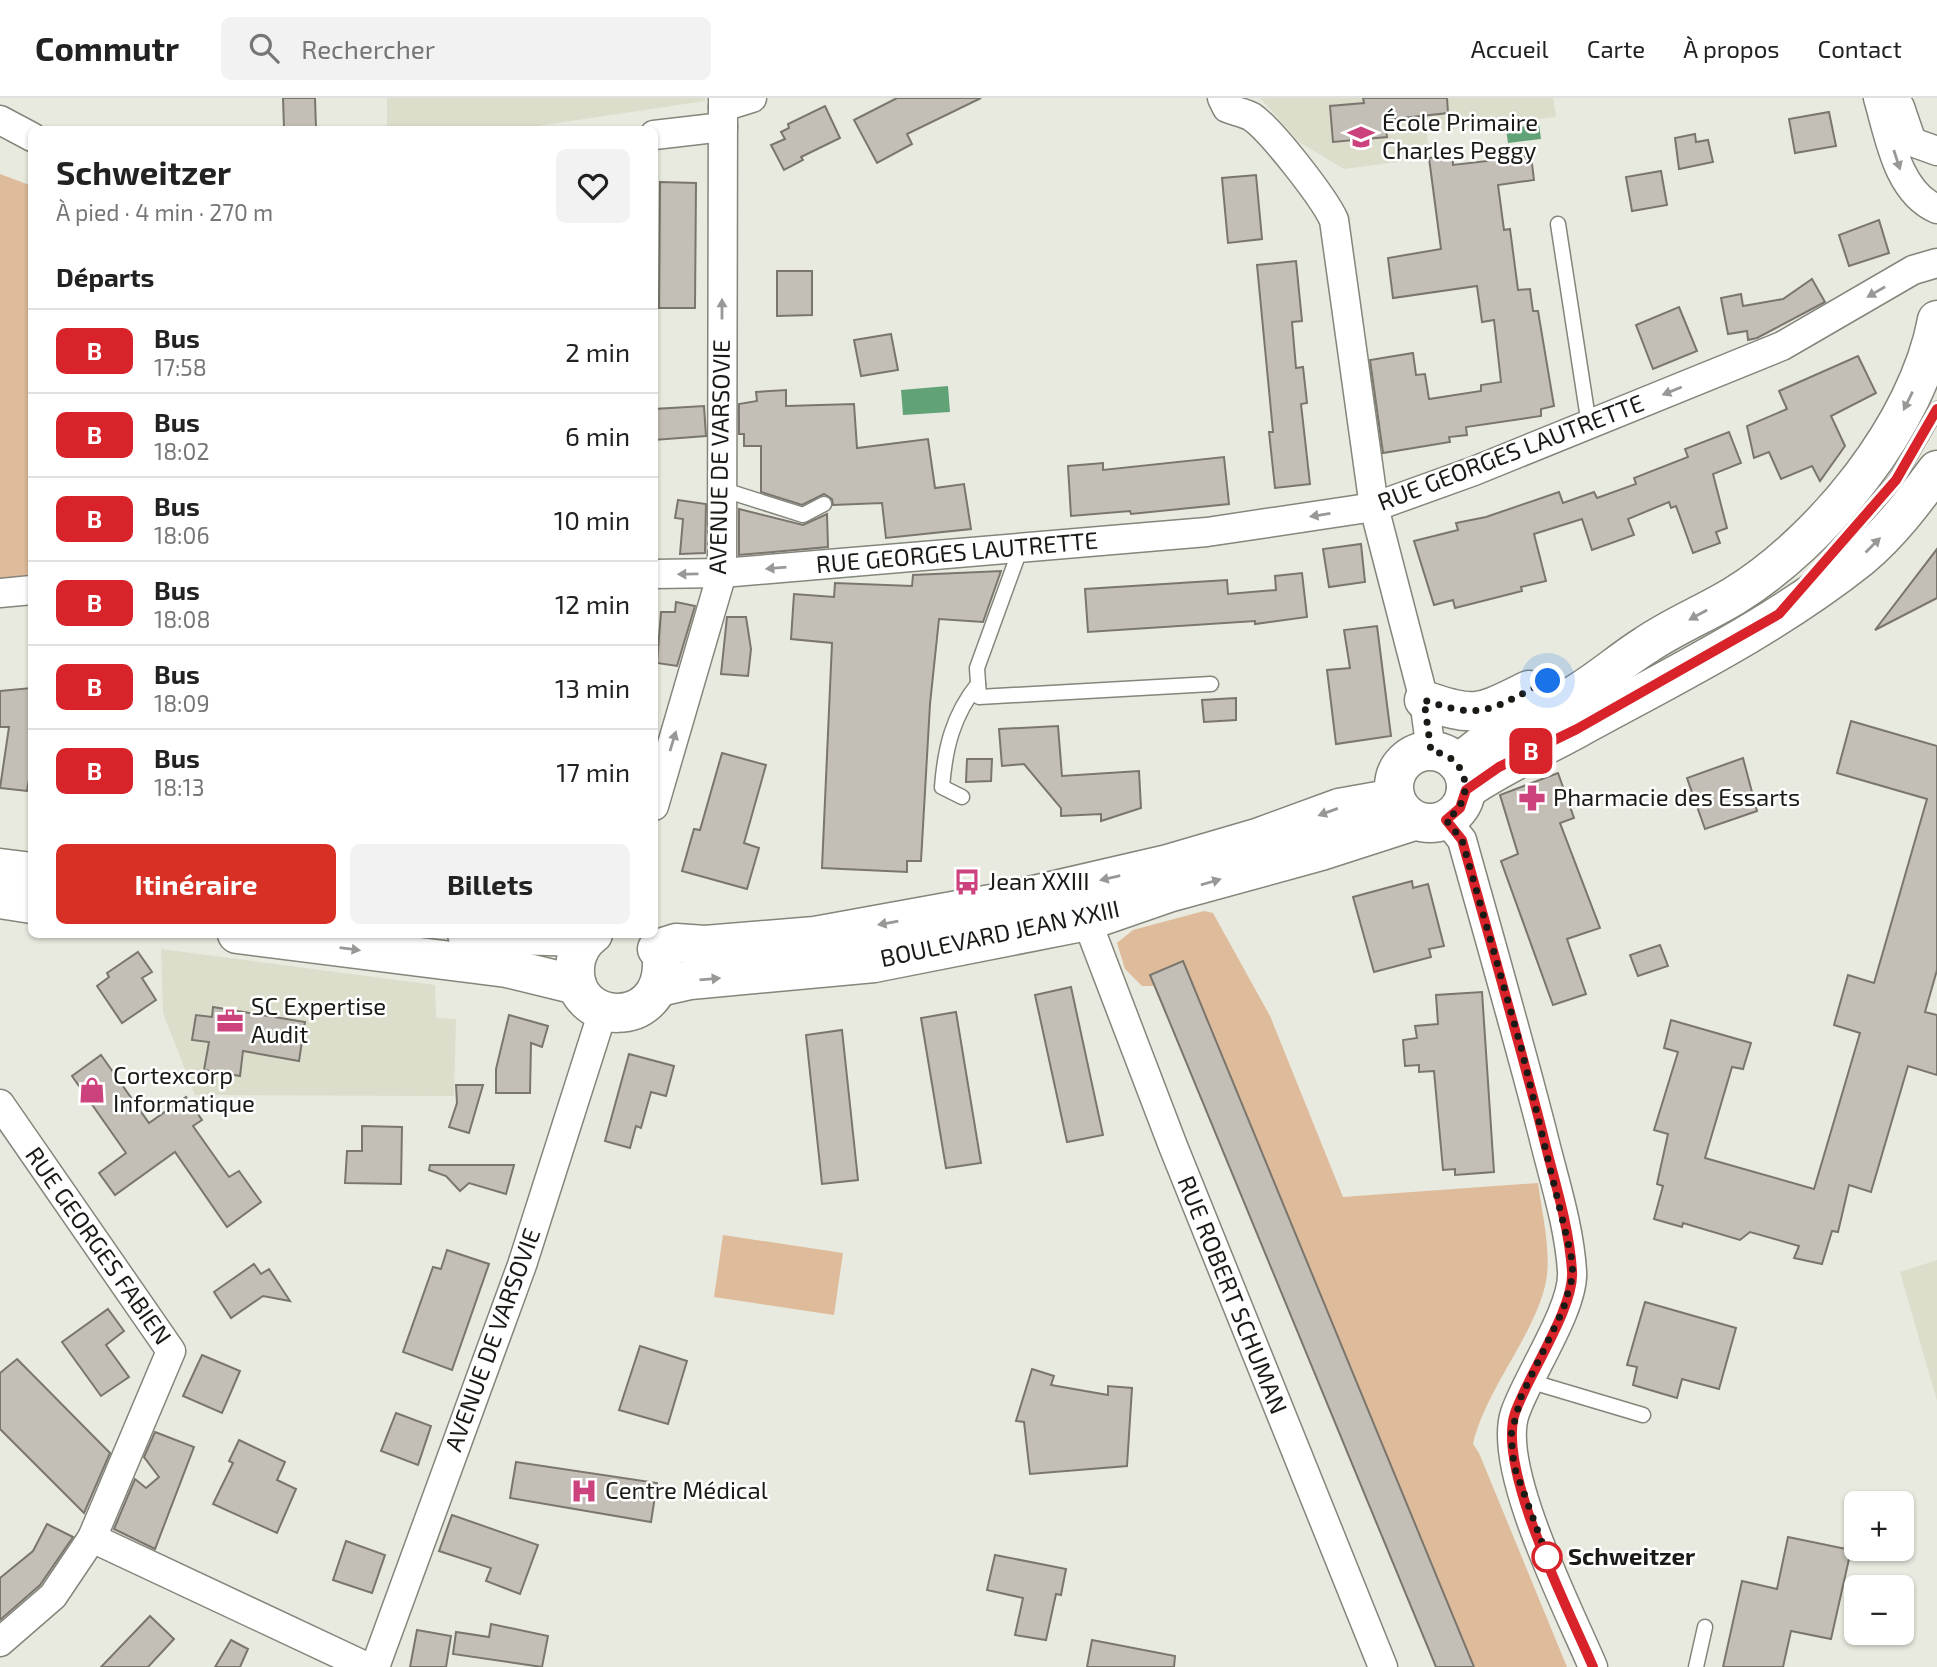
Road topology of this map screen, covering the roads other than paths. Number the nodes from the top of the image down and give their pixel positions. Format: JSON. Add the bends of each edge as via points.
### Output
{"nodes":[{"id":1,"x":752,"y":98,"type":"edge"},
{"id":2,"x":1222,"y":98,"type":"edge"},
{"id":3,"x":1878,"y":98,"type":"edge"},
{"id":4,"x":1897,"y":98,"type":"edge"},
{"id":5,"x":723,"y":110,"type":"edge"},
{"id":6,"x":0,"y":120,"type":"edge"},
{"id":7,"x":28,"y":134,"type":"edge"},
{"id":8,"x":658,"y":134,"type":"edge"},
{"id":9,"x":1937,"y":151,"type":"edge"},
{"id":10,"x":1937,"y":209,"type":"edge"},
{"id":11,"x":1558,"y":224,"type":"dead end"},
{"id":12,"x":1937,"y":263,"type":"edge"},
{"id":13,"x":1936,"y":333,"type":"edge"},
{"id":14,"x":1937,"y":409,"type":"edge"},
{"id":15,"x":1588,"y":425,"type":"junction"},
{"id":16,"x":1937,"y":470,"type":"edge"},
{"id":17,"x":722,"y":489,"type":"junction"},
{"id":18,"x":824,"y":504,"type":"dead end"},
{"id":19,"x":1374,"y":507,"type":"junction"},
{"id":20,"x":1840,"y":542,"type":"junction"},
{"id":21,"x":1021,"y":547,"type":"junction"},
{"id":22,"x":722,"y":573,"type":"junction"},
{"id":23,"x":658,"y":574,"type":"edge"},
{"id":24,"x":1756,"y":580,"type":"junction"},
{"id":25,"x":28,"y":590,"type":"edge"},
{"id":26,"x":0,"y":593,"type":"edge"},
{"id":27,"x":1779,"y":614,"type":"junction"},
{"id":28,"x":1647,"y":644,"type":"junction"},
{"id":29,"x":978,"y":684,"type":"junction"},
{"id":30,"x":1211,"y":684,"type":"dead end"},
{"id":31,"x":1424,"y":700,"type":"junction"},
{"id":32,"x":1435,"y":790,"type":"junction"},
{"id":33,"x":658,"y":792,"type":"edge"},
{"id":34,"x":962,"y":797,"type":"dead end"},
{"id":35,"x":0,"y":868,"type":"edge"},
{"id":36,"x":28,"y":872,"type":"edge"},
{"id":37,"x":0,"y":899,"type":"edge"},
{"id":38,"x":28,"y":903,"type":"edge"},
{"id":39,"x":1087,"y":921,"type":"junction"},
{"id":40,"x":269,"y":938,"type":"edge"},
{"id":41,"x":590,"y":938,"type":"edge"},
{"id":42,"x":651,"y":942,"type":"edge"},
{"id":43,"x":659,"y":987,"type":"junction"},
{"id":44,"x":590,"y":998,"type":"junction"},
{"id":45,"x":0,"y":1104,"type":"edge"},
{"id":46,"x":1529,"y":1381,"type":"junction"},
{"id":47,"x":1643,"y":1415,"type":"dead end"},
{"id":48,"x":92,"y":1538,"type":"junction"},
{"id":49,"x":1705,"y":1627,"type":"dead end"},
{"id":50,"x":0,"y":1642,"type":"edge"},
{"id":51,"x":367,"y":1667,"type":"edge"},
{"id":52,"x":375,"y":1667,"type":"edge"},
{"id":53,"x":1383,"y":1667,"type":"edge"},
{"id":54,"x":1593,"y":1667,"type":"edge"},
{"id":55,"x":1696,"y":1667,"type":"edge"}],
"edges":[{"from":1,"to":5,"type":"street"},
{"from":2,"to":19,"type":"street","via":[[1227,108],[1252,117],[1327,204],[1334,220]]},
{"from":3,"to":10,"type":"street","one_way":true,"via":[[1900,170],[1925,204]]},
{"from":4,"to":9,"type":"street","via":[[1912,142]]},
{"from":5,"to":8,"type":"street"},
{"from":17,"to":5,"type":"street","name":"AVENUE DE VARSOVIE","one_way":true},
{"from":6,"to":7,"type":"street"},
{"from":11,"to":15,"type":"lane"},
{"from":12,"to":15,"type":"street","name":"RUE GEORGES LAUTRETTE","one_way":true,"via":[[1913,270],[1782,346]]},
{"from":13,"to":24,"type":"main road","name":"BOULEVARD JEAN XXIII","one_way":true,"via":[[1888,442],[1866,474]]},
{"from":14,"to":20,"type":"lane","via":[[1896,480]]},
{"from":15,"to":19,"type":"street","name":"RUE GEORGES LAUTRETTE"},
{"from":27,"to":16,"type":"main road","name":"BOULEVARD JEAN XXIII","one_way":true,"via":[[1861,556],[1907,511]]},
{"from":17,"to":18,"type":"lane","via":[[803,515]]},
{"from":17,"to":22,"type":"street","name":"AVENUE DE VARSOVIE"},
{"from":19,"to":21,"type":"street","name":"RUE GEORGES LAUTRETTE","one_way":true,"via":[[1207,532]]},
{"from":19,"to":31,"type":"street"},
{"from":20,"to":24,"type":"lane"},
{"from":20,"to":27,"type":"lane"},
{"from":21,"to":22,"type":"street","name":"RUE GEORGES LAUTRETTE","one_way":true},
{"from":21,"to":29,"type":"lane","via":[[977,668]]},
{"from":22,"to":23,"type":"street","name":"RUE GEORGES LAUTRETTE","one_way":true},
{"from":33,"to":22,"type":"street","name":"AVENUE DE VARSOVIE","one_way":true},
{"from":24,"to":28,"type":"main road","name":"BOULEVARD JEAN XXIII","one_way":true},
{"from":25,"to":26,"type":"street"},
{"from":27,"to":32,"type":"main road","name":"BOULEVARD JEAN XXIII","via":[[1577,729],[1499,767]]},
{"from":28,"to":31,"type":"main road","name":"BOULEVARD JEAN XXIII","via":[[1612,649],[1483,712],[1454,711]]},
{"from":28,"to":32,"type":"main road","name":"BOULEVARD JEAN XXIII","via":[[1576,694],[1494,736]]},
{"from":29,"to":30,"type":"lane","via":[[979,697]]},
{"from":29,"to":34,"type":"lane","via":[[963,702],[944,751],[942,787]]},
{"from":31,"to":32,"type":"street"},
{"from":39,"to":32,"type":"main road","name":"BOULEVARD JEAN XXIII","one_way":true,"via":[[1168,893],[1321,851]]},
{"from":32,"to":42,"type":"main road","name":"BOULEVARD JEAN XXIII","one_way":true,"via":[[1339,808],[1168,864],[1008,901],[815,936],[705,945]]},
{"from":32,"to":46,"type":"street","via":[[1462,840],[1568,1236],[1573,1275],[1563,1310]]},
{"from":35,"to":36,"type":"main road"},
{"from":37,"to":38,"type":"main road"},
{"from":43,"to":39,"type":"main road","name":"BOULEVARD JEAN XXIII","one_way":true,"via":[[690,980],[874,963]]},
{"from":39,"to":53,"type":"street","name":"RUE ROBERT SCHUMAN"},
{"from":40,"to":44,"type":"main road","one_way":true,"via":[[507,968]]},
{"from":41,"to":44,"type":"main road","via":[[576,959]]},
{"from":42,"to":43,"type":"main road","via":[[662,961]]},
{"from":43,"to":44,"type":"main road","via":[[642,1007],[616,1014]]},
{"from":44,"to":52,"type":"street","name":"AVENUE DE VARSOVIE","via":[[560,1166]]},
{"from":45,"to":48,"type":"street","name":"RUE GEORGES FABIEN","via":[[172,1351]]},
{"from":46,"to":47,"type":"lane"},
{"from":46,"to":54,"type":"street","via":[[1514,1415],[1514,1466]]},
{"from":48,"to":50,"type":"street","via":[[53,1596]]},
{"from":48,"to":51,"type":"street"},
{"from":49,"to":55,"type":"lane"}]}
